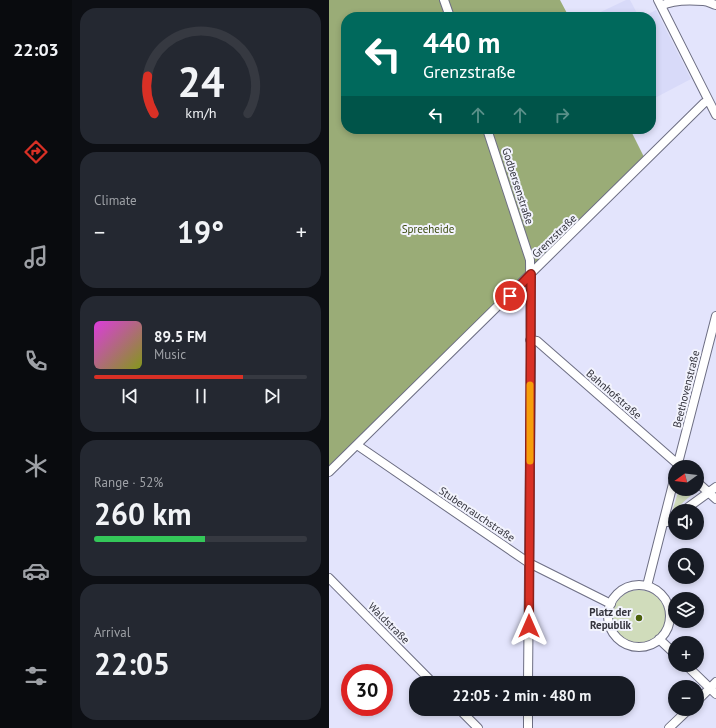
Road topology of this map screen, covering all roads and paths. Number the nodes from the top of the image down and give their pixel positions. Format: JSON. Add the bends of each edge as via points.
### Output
{"nodes":[{"id":1,"x":444,"y":0,"type":"edge"},
{"id":2,"x":659,"y":3,"type":"edge"},
{"id":3,"x":716,"y":5,"type":"edge"},
{"id":4,"x":448,"y":12,"type":"edge"},
{"id":5,"x":708,"y":101,"type":"junction"},
{"id":6,"x":716,"y":115,"type":"edge"},
{"id":7,"x":489,"y":134,"type":"edge"},
{"id":8,"x":531,"y":274,"type":"junction"},
{"id":9,"x":716,"y":316,"type":"edge"},
{"id":10,"x":531,"y":340,"type":"junction"},
{"id":11,"x":357,"y":445,"type":"junction"},
{"id":12,"x":671,"y":460,"type":"edge"},
{"id":13,"x":680,"y":460,"type":"edge"},
{"id":14,"x":329,"y":472,"type":"edge"},
{"id":15,"x":716,"y":487,"type":"edge"},
{"id":16,"x":704,"y":488,"type":"edge"},
{"id":17,"x":709,"y":492,"type":"junction"},
{"id":18,"x":670,"y":496,"type":"edge"},
{"id":19,"x":716,"y":499,"type":"edge"},
{"id":20,"x":693,"y":504,"type":"edge"},
{"id":21,"x":664,"y":520,"type":"junction"},
{"id":22,"x":668,"y":522,"type":"edge"},
{"id":23,"x":529,"y":563,"type":"junction"},
{"id":24,"x":329,"y":578,"type":"edge"},
{"id":25,"x":647,"y":586,"type":"junction"},
{"id":26,"x":611,"y":604,"type":"junction"},
{"id":27,"x":659,"y":639,"type":"junction"},
{"id":28,"x":668,"y":647,"type":"edge"},
{"id":29,"x":695,"y":672,"type":"edge"},
{"id":30,"x":426,"y":676,"type":"edge"},
{"id":31,"x":529,"y":676,"type":"edge"},
{"id":32,"x":714,"y":688,"type":"edge"},
{"id":33,"x":704,"y":696,"type":"edge"},
{"id":34,"x":466,"y":716,"type":"edge"},
{"id":35,"x":528,"y":716,"type":"edge"},
{"id":36,"x":682,"y":716,"type":"edge"},
{"id":37,"x":478,"y":728,"type":"edge"},
{"id":38,"x":528,"y":728,"type":"edge"},
{"id":39,"x":669,"y":728,"type":"edge"}],
"edges":[{"from":1,"to":4,"type":"street"},
{"from":2,"to":3,"type":"street","via":[[703,1]]},
{"from":2,"to":5,"type":"street"},
{"from":5,"to":6,"type":"street"},
{"from":5,"to":8,"type":"street","name":"Grenzstraße"},
{"from":7,"to":8,"type":"street","name":"Godbersenstraße","via":[[528,252]]},
{"from":8,"to":10,"type":"street","name":"Godbersenstraße"},
{"from":8,"to":11,"type":"street","name":"Grenzstraße"},
{"from":9,"to":13,"type":"street","name":"Beethovenstraße"},
{"from":10,"to":12,"type":"street","name":"Bahnhofstraße","via":[[537,341]]},
{"from":10,"to":23,"type":"street","name":"Godbersenstraße"},
{"from":11,"to":14,"type":"street","name":"Grenzstraße"},
{"from":11,"to":23,"type":"street","name":"Stubenrauchstraße"},
{"from":15,"to":17,"type":"street"},
{"from":16,"to":17,"type":"street"},
{"from":17,"to":19,"type":"street"},
{"from":17,"to":20,"type":"street"},
{"from":18,"to":21,"type":"street"},
{"from":21,"to":22,"type":"street"},
{"from":21,"to":25,"type":"street"},
{"from":23,"to":26,"type":"street","name":"Stubenrauchstraße"},
{"from":23,"to":31,"type":"street","name":"Godbersenstraße"},
{"from":24,"to":30,"type":"street","name":"Waldstraße"},
{"from":25,"to":26,"type":"street","via":[[627,588]]},
{"from":25,"to":27,"type":"street","via":[[660,593],[669,610],[668,627]]},
{"from":26,"to":27,"type":"street","via":[[611,626],[615,635],[624,642],[641,647]]},
{"from":27,"to":28,"type":"street"},
{"from":29,"to":32,"type":"street"},
{"from":32,"to":33,"type":"street"},
{"from":34,"to":37,"type":"street"},
{"from":35,"to":38,"type":"street"},
{"from":36,"to":39,"type":"street"}]}
